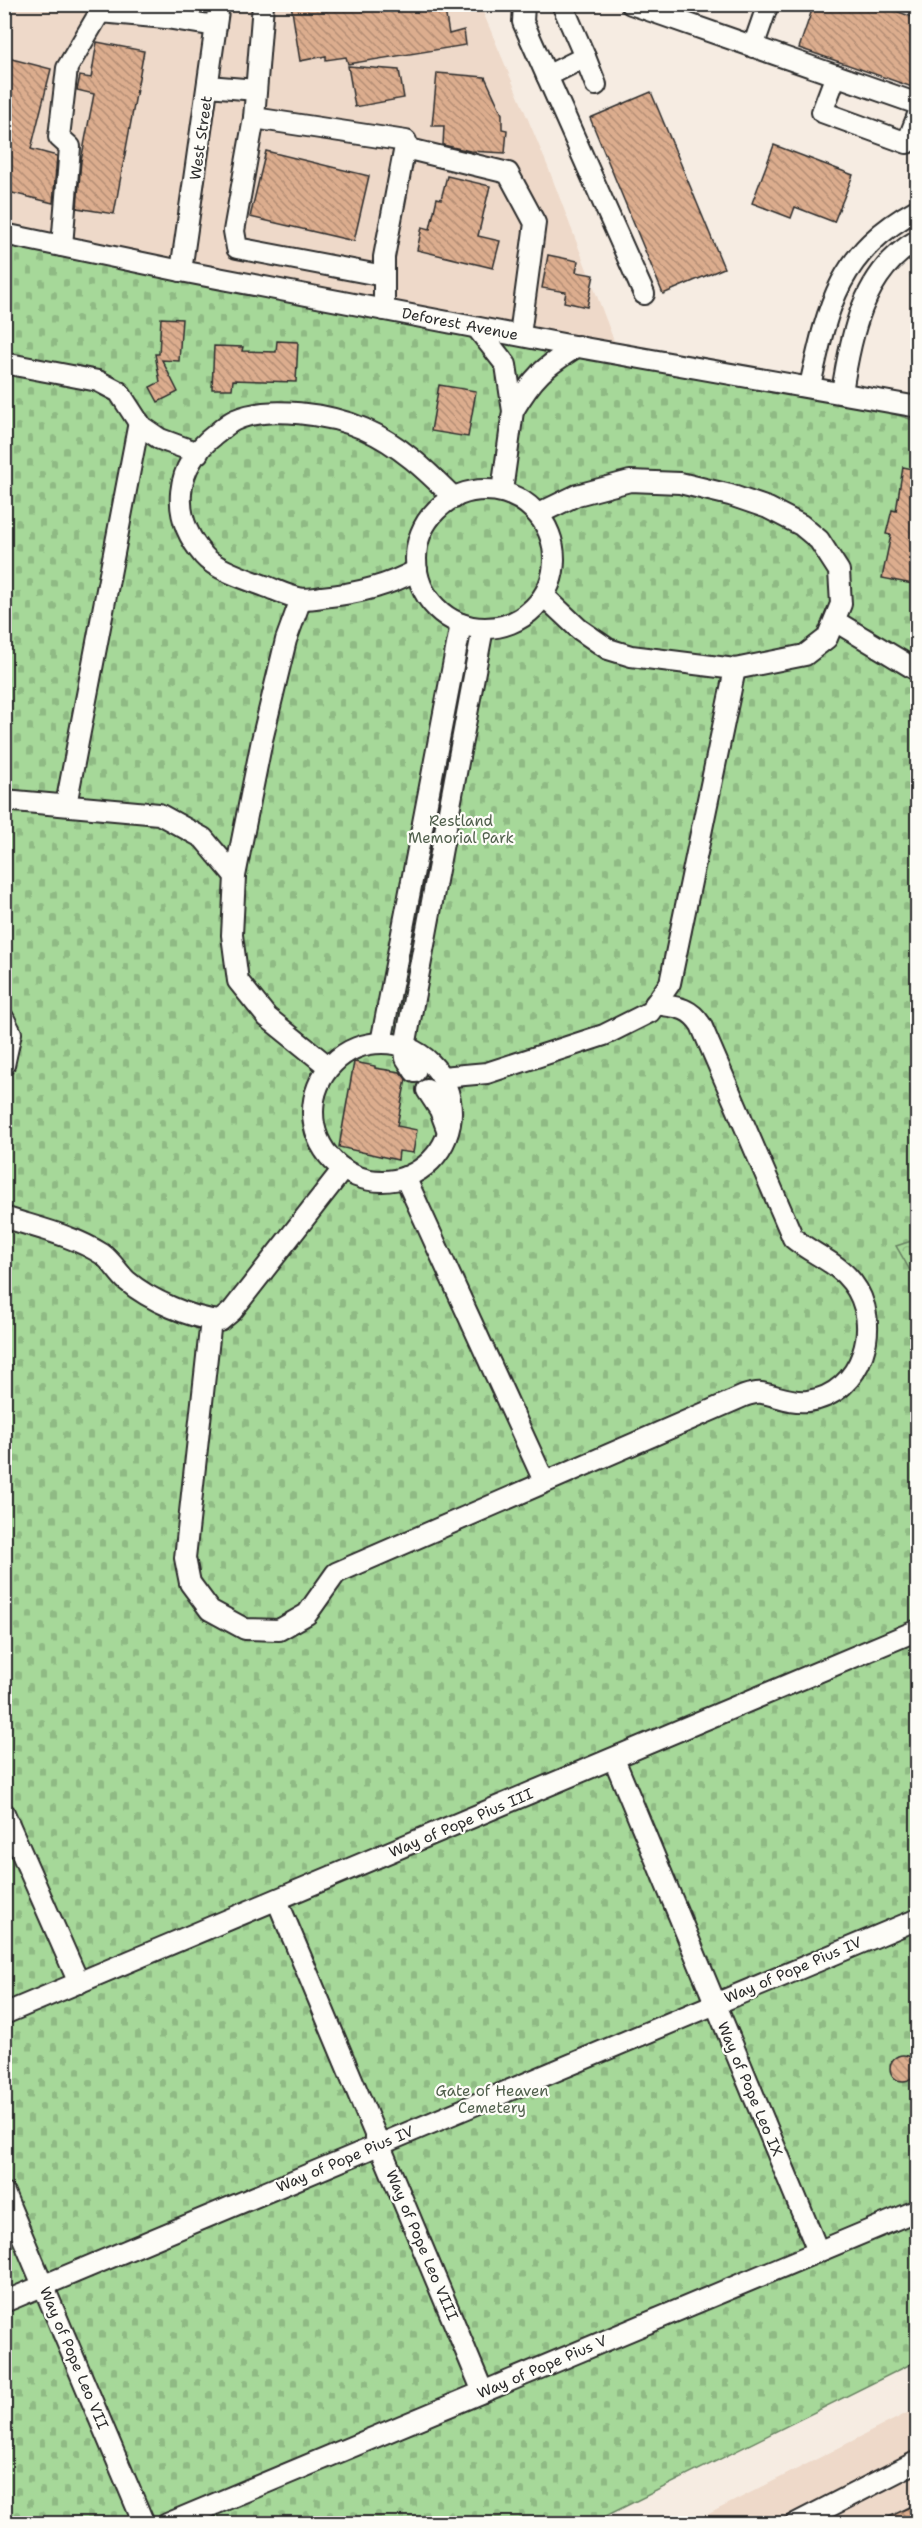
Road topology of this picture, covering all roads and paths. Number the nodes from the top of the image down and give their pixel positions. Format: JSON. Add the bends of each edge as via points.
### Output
{"nodes":[{"id":1,"x":219,"y":4,"type":"edge"},
{"id":2,"x":263,"y":4,"type":"edge"},
{"id":3,"x":524,"y":4,"type":"edge"},
{"id":4,"x":562,"y":4,"type":"edge"},
{"id":5,"x":631,"y":4,"type":"edge"},
{"id":6,"x":768,"y":4,"type":"edge"},
{"id":7,"x":216,"y":26,"type":"junction"},
{"id":8,"x":753,"y":47,"type":"junction"},
{"id":9,"x":585,"y":57,"type":"junction"},
{"id":10,"x":836,"y":75,"type":"junction"},
{"id":11,"x":547,"y":76,"type":"junction"},
{"id":12,"x":596,"y":85,"type":"dead end"},
{"id":13,"x":208,"y":86,"type":"junction"},
{"id":14,"x":256,"y":90,"type":"junction"},
{"id":15,"x":918,"y":104,"type":"edge"},
{"id":16,"x":918,"y":115,"type":"edge"},
{"id":17,"x":254,"y":118,"type":"junction"},
{"id":18,"x":405,"y":148,"type":"junction"},
{"id":19,"x":918,"y":209,"type":"edge"},
{"id":20,"x":4,"y":234,"type":"edge"},
{"id":21,"x":918,"y":240,"type":"edge"},
{"id":22,"x":62,"y":246,"type":"junction"},
{"id":23,"x":181,"y":271,"type":"junction"},
{"id":24,"x":384,"y":276,"type":"junction"},
{"id":25,"x":644,"y":294,"type":"dead end"},
{"id":26,"x":384,"y":310,"type":"junction"},
{"id":27,"x":477,"y":328,"type":"junction"},
{"id":28,"x":520,"y":335,"type":"junction"},
{"id":29,"x":578,"y":346,"type":"junction"},
{"id":30,"x":4,"y":363,"type":"edge"},
{"id":31,"x":810,"y":386,"type":"junction"},
{"id":32,"x":842,"y":393,"type":"junction"},
{"id":33,"x":918,"y":407,"type":"edge"},
{"id":34,"x":513,"y":411,"type":"junction"},
{"id":35,"x":138,"y":422,"type":"junction"},
{"id":36,"x":198,"y":453,"type":"junction"},
{"id":37,"x":502,"y":491,"type":"junction"},
{"id":38,"x":454,"y":498,"type":"junction"},
{"id":39,"x":538,"y":514,"type":"junction"},
{"id":40,"x":417,"y":570,"type":"junction"},
{"id":41,"x":544,"y":596,"type":"junction"},
{"id":42,"x":301,"y":599,"type":"junction"},
{"id":43,"x":835,"y":621,"type":"junction"},
{"id":44,"x":461,"y":624,"type":"junction"},
{"id":45,"x":483,"y":628,"type":"junction"},
{"id":46,"x":735,"y":669,"type":"junction"},
{"id":47,"x":918,"y":671,"type":"edge"},
{"id":48,"x":4,"y":800,"type":"edge"},
{"id":49,"x":66,"y":805,"type":"junction"},
{"id":50,"x":235,"y":876,"type":"junction"},
{"id":51,"x":655,"y":1004,"type":"junction"},
{"id":52,"x":4,"y":1019,"type":"edge"},
{"id":53,"x":381,"y":1043,"type":"junction"},
{"id":54,"x":405,"y":1047,"type":"junction"},
{"id":55,"x":4,"y":1065,"type":"edge"},
{"id":56,"x":329,"y":1067,"type":"junction"},
{"id":57,"x":415,"y":1072,"type":"dead end"},
{"id":58,"x":442,"y":1077,"type":"junction"},
{"id":59,"x":427,"y":1090,"type":"dead end"},
{"id":60,"x":448,"y":1131,"type":"junction"},
{"id":61,"x":343,"y":1169,"type":"junction"},
{"id":62,"x":405,"y":1177,"type":"junction"},
{"id":63,"x":5,"y":1216,"type":"edge"},
{"id":64,"x":211,"y":1320,"type":"junction"},
{"id":65,"x":544,"y":1481,"type":"junction"},
{"id":66,"x":917,"y":1630,"type":"edge"},
{"id":67,"x":614,"y":1759,"type":"junction"},
{"id":68,"x":4,"y":1813,"type":"edge"},
{"id":69,"x":277,"y":1900,"type":"junction"},
{"id":70,"x":918,"y":1918,"type":"edge"},
{"id":71,"x":79,"y":1983,"type":"junction"},
{"id":72,"x":713,"y":2003,"type":"junction"},
{"id":73,"x":4,"y":2014,"type":"edge"},
{"id":74,"x":380,"y":2144,"type":"junction"},
{"id":75,"x":4,"y":2193,"type":"edge"},
{"id":76,"x":918,"y":2210,"type":"edge"},
{"id":77,"x":819,"y":2252,"type":"junction"},
{"id":78,"x":43,"y":2285,"type":"junction"},
{"id":79,"x":4,"y":2302,"type":"edge"},
{"id":80,"x":483,"y":2392,"type":"junction"},
{"id":81,"x":918,"y":2461,"type":"edge"},
{"id":82,"x":144,"y":2523,"type":"edge"},
{"id":83,"x":167,"y":2523,"type":"edge"},
{"id":84,"x":795,"y":2523,"type":"edge"}],
"edges":[{"from":1,"to":7,"type":"street","name":"West Street"},
{"from":2,"to":14,"type":"street"},
{"from":3,"to":11,"type":"street","via":[[524,22]]},
{"from":4,"to":9,"type":"street"},
{"from":5,"to":8,"type":"street"},
{"from":6,"to":8,"type":"street"},
{"from":7,"to":13,"type":"street","name":"West Street"},
{"from":7,"to":22,"type":"street","via":[[100,12],[67,68],[59,137],[70,147]]},
{"from":8,"to":10,"type":"street"},
{"from":9,"to":11,"type":"street"},
{"from":9,"to":12,"type":"street"},
{"from":10,"to":15,"type":"street"},
{"from":10,"to":16,"type":"street","via":[[822,112],[907,143]]},
{"from":11,"to":25,"type":"street"},
{"from":13,"to":14,"type":"street"},
{"from":13,"to":23,"type":"street","name":"West Street"},
{"from":14,"to":17,"type":"street"},
{"from":17,"to":18,"type":"street","via":[[406,141]]},
{"from":17,"to":24,"type":"street","via":[[234,231],[237,248]]},
{"from":18,"to":24,"type":"street","via":[[384,257]]},
{"from":18,"to":28,"type":"street","via":[[508,173],[535,224]]},
{"from":19,"to":31,"type":"street","via":[[875,237],[842,278],[828,309]]},
{"from":20,"to":22,"type":"street","name":"Deforest Avenue"},
{"from":21,"to":32,"type":"street","via":[[878,278],[855,322]]},
{"from":22,"to":23,"type":"street","name":"Deforest Avenue"},
{"from":23,"to":26,"type":"street","name":"Deforest Avenue"},
{"from":24,"to":26,"type":"street"},
{"from":26,"to":27,"type":"street","name":"Deforest Avenue"},
{"from":27,"to":28,"type":"street","name":"Deforest Avenue"},
{"from":27,"to":34,"type":"street","via":[[506,366]]},
{"from":28,"to":29,"type":"street","name":"Deforest Avenue"},
{"from":29,"to":31,"type":"street","name":"Deforest Avenue"},
{"from":29,"to":34,"type":"street","via":[[546,365]]},
{"from":30,"to":35,"type":"street","via":[[98,381],[119,392]]},
{"from":31,"to":32,"type":"street","name":"Deforest Avenue"},
{"from":32,"to":33,"type":"street","name":"Deforest Avenue"},
{"from":34,"to":37,"type":"street"},
{"from":35,"to":36,"type":"street","via":[[160,439]]},
{"from":35,"to":49,"type":"street"},
{"from":36,"to":38,"type":"street","via":[[234,420],[271,412],[325,416],[364,428],[395,445]]},
{"from":36,"to":42,"type":"street","via":[[184,472],[180,506],[186,530],[205,558],[243,578]]},
{"from":37,"to":38,"type":"street","via":[[479,490]]},
{"from":37,"to":39,"type":"street","via":[[522,500]]},
{"from":38,"to":40,"type":"street","via":[[439,508],[425,526],[417,547]]},
{"from":39,"to":41,"type":"street","via":[[550,533],[555,554],[553,576]]},
{"from":39,"to":43,"type":"street","via":[[577,495],[630,481],[680,483],[768,508],[801,525],[819,540],[839,571],[841,604]]},
{"from":40,"to":42,"type":"street","via":[[399,580],[356,593]]},
{"from":40,"to":44,"type":"street","via":[[432,603]]},
{"from":41,"to":45,"type":"street","via":[[528,614],[507,625]]},
{"from":41,"to":46,"type":"street","via":[[608,649],[631,656]]},
{"from":42,"to":50,"type":"street","via":[[286,640],[262,740]]},
{"from":43,"to":46,"type":"street","via":[[827,638],[805,655]]},
{"from":43,"to":47,"type":"street"},
{"from":44,"to":45,"type":"street"},
{"from":44,"to":53,"type":"street"},
{"from":45,"to":54,"type":"street"},
{"from":46,"to":51,"type":"street","via":[[670,982]]},
{"from":48,"to":49,"type":"street"},
{"from":49,"to":50,"type":"street","via":[[159,814],[203,838]]},
{"from":50,"to":56,"type":"street","via":[[232,935],[238,981],[267,1017]]},
{"from":51,"to":58,"type":"street","via":[[650,1012],[604,1035],[487,1074]]},
{"from":51,"to":65,"type":"street","via":[[693,1013],[793,1238],[832,1263],[852,1282],[865,1306],[869,1330],[864,1355],[850,1377],[831,1393],[808,1401],[782,1400],[761,1392],[744,1396]]},
{"from":52,"to":55,"type":"street","via":[[11,1033]]},
{"from":53,"to":54,"type":"street"},
{"from":53,"to":56,"type":"street","via":[[366,1044],[346,1053]]},
{"from":54,"to":57,"type":"street","via":[[406,1058]]},
{"from":54,"to":58,"type":"street","via":[[428,1060]]},
{"from":56,"to":61,"type":"street","via":[[318,1086],[313,1107],[315,1131],[326,1152]]},
{"from":58,"to":60,"type":"street","via":[[450,1097]]},
{"from":59,"to":60,"type":"street"},
{"from":60,"to":62,"type":"street","via":[[430,1162]]},
{"from":61,"to":62,"type":"street","via":[[364,1179],[387,1181]]},
{"from":61,"to":64,"type":"street","via":[[231,1311],[220,1321]]},
{"from":62,"to":65,"type":"street"},
{"from":63,"to":64,"type":"street","via":[[81,1243],[105,1256],[128,1282],[170,1307]]},
{"from":64,"to":65,"type":"street","via":[[185,1558],[190,1583],[210,1610],[245,1629],[279,1629],[307,1614],[336,1573]]},
{"from":66,"to":67,"type":"street","name":"Way of Pope Pius III"},
{"from":67,"to":69,"type":"street","name":"Way of Pope Pius III"},
{"from":67,"to":72,"type":"street","name":"Way of Pope Leo IX"},
{"from":68,"to":71,"type":"street"},
{"from":69,"to":71,"type":"street","name":"Way of Pope Pius III"},
{"from":69,"to":74,"type":"street","name":"Way of Pope Leo VIII"},
{"from":70,"to":72,"type":"street","name":"Way of Pope Pius IV"},
{"from":71,"to":73,"type":"street","name":"Way of Pope Pius III"},
{"from":72,"to":74,"type":"street","name":"Way of Pope Pius IV"},
{"from":72,"to":77,"type":"street","name":"Way of Pope Leo IX"},
{"from":74,"to":78,"type":"street","name":"Way of Pope Pius IV"},
{"from":74,"to":80,"type":"street","name":"Way of Pope Leo VIII"},
{"from":75,"to":78,"type":"street","name":"Way of Pope Leo VII"},
{"from":76,"to":77,"type":"street","name":"Way of Pope Pius V"},
{"from":77,"to":80,"type":"street","name":"Way of Pope Pius V"},
{"from":78,"to":79,"type":"street","name":"Way of Pope Pius IV"},
{"from":78,"to":82,"type":"street","name":"Way of Pope Leo VII"},
{"from":80,"to":83,"type":"street","name":"Way of Pope Pius V"},
{"from":81,"to":84,"type":"street"}]}
